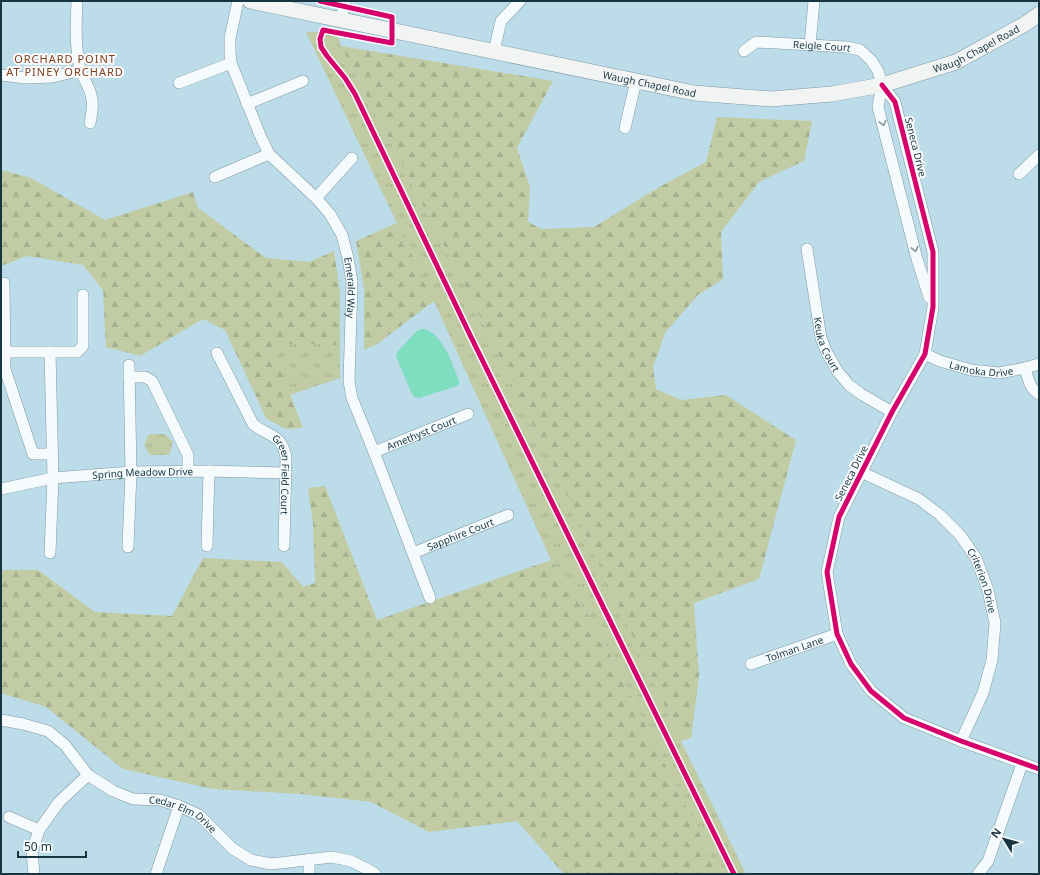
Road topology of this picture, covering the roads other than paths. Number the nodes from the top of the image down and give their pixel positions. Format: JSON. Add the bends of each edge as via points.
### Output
{"nodes":[{"id":1,"x":77,"y":1,"type":"edge"},
{"id":2,"x":238,"y":1,"type":"edge"},
{"id":3,"x":250,"y":1,"type":"edge"},
{"id":4,"x":345,"y":1,"type":"edge"},
{"id":5,"x":520,"y":1,"type":"edge"},
{"id":6,"x":814,"y":1,"type":"edge"},
{"id":7,"x":1039,"y":14,"type":"edge"},
{"id":8,"x":341,"y":20,"type":"junction"},
{"id":9,"x":810,"y":44,"type":"junction"},
{"id":10,"x":494,"y":51,"type":"junction"},
{"id":11,"x":744,"y":51,"type":"dead end"},
{"id":12,"x":231,"y":63,"type":"junction"},
{"id":13,"x":81,"y":70,"type":"junction"},
{"id":14,"x":1,"y":75,"type":"edge"},
{"id":15,"x":303,"y":81,"type":"dead end"},
{"id":16,"x":636,"y":81,"type":"junction"},
{"id":17,"x":179,"y":83,"type":"dead end"},
{"id":18,"x":882,"y":85,"type":"junction"},
{"id":19,"x":247,"y":104,"type":"junction"},
{"id":20,"x":90,"y":123,"type":"dead end"},
{"id":21,"x":625,"y":128,"type":"dead end"},
{"id":22,"x":269,"y":154,"type":"junction"},
{"id":23,"x":1039,"y":155,"type":"edge"},
{"id":24,"x":352,"y":158,"type":"dead end"},
{"id":25,"x":1019,"y":174,"type":"dead end"},
{"id":26,"x":215,"y":177,"type":"dead end"},
{"id":27,"x":316,"y":198,"type":"junction"},
{"id":28,"x":807,"y":249,"type":"dead end"},
{"id":29,"x":4,"y":283,"type":"dead end"},
{"id":30,"x":83,"y":295,"type":"dead end"},
{"id":31,"x":933,"y":307,"type":"junction"},
{"id":32,"x":3,"y":352,"type":"edge"},
{"id":33,"x":50,"y":352,"type":"junction"},
{"id":34,"x":217,"y":353,"type":"dead end"},
{"id":35,"x":925,"y":354,"type":"junction"},
{"id":36,"x":1039,"y":364,"type":"edge"},
{"id":37,"x":129,"y":365,"type":"dead end"},
{"id":38,"x":1025,"y":368,"type":"junction"},
{"id":39,"x":129,"y":377,"type":"junction"},
{"id":40,"x":1039,"y":394,"type":"edge"},
{"id":41,"x":892,"y":412,"type":"junction"},
{"id":42,"x":468,"y":414,"type":"dead end"},
{"id":43,"x":374,"y":452,"type":"junction"},
{"id":44,"x":52,"y":454,"type":"junction"},
{"id":45,"x":188,"y":471,"type":"junction"},
{"id":46,"x":209,"y":471,"type":"junction"},
{"id":47,"x":131,"y":472,"type":"junction"},
{"id":48,"x":861,"y":472,"type":"junction"},
{"id":49,"x":286,"y":473,"type":"junction"},
{"id":50,"x":53,"y":478,"type":"junction"},
{"id":51,"x":1,"y":489,"type":"edge"},
{"id":52,"x":508,"y":515,"type":"dead end"},
{"id":53,"x":207,"y":546,"type":"dead end"},
{"id":54,"x":284,"y":546,"type":"dead end"},
{"id":55,"x":128,"y":547,"type":"dead end"},
{"id":56,"x":50,"y":553,"type":"dead end"},
{"id":57,"x":413,"y":553,"type":"junction"},
{"id":58,"x":430,"y":598,"type":"dead end"},
{"id":59,"x":837,"y":634,"type":"junction"},
{"id":60,"x":751,"y":664,"type":"dead end"},
{"id":61,"x":1,"y":720,"type":"edge"},
{"id":62,"x":961,"y":742,"type":"junction"},
{"id":63,"x":1022,"y":764,"type":"junction"},
{"id":64,"x":1039,"y":770,"type":"edge"},
{"id":65,"x":88,"y":775,"type":"junction"},
{"id":66,"x":178,"y":806,"type":"junction"},
{"id":67,"x":9,"y":817,"type":"dead end"},
{"id":68,"x":39,"y":830,"type":"junction"},
{"id":69,"x":308,"y":859,"type":"junction"},
{"id":70,"x":34,"y":874,"type":"edge"},
{"id":71,"x":156,"y":874,"type":"edge"},
{"id":72,"x":309,"y":874,"type":"edge"},
{"id":73,"x":375,"y":874,"type":"edge"},
{"id":74,"x":978,"y":874,"type":"edge"}],
"edges":[{"from":1,"to":13,"type":"street","via":[[77,45]]},
{"from":2,"to":12,"type":"street","name":"Emerald Way","via":[[230,38]]},
{"from":3,"to":8,"type":"main road","name":"Waugh Chapel Road"},
{"from":4,"to":8,"type":"street"},
{"from":5,"to":10,"type":"street","via":[[501,21]]},
{"from":6,"to":9,"type":"street"},
{"from":7,"to":18,"type":"main road","name":"Waugh Chapel Road","via":[[956,62]]},
{"from":8,"to":10,"type":"main road","name":"Waugh Chapel Road"},
{"from":9,"to":11,"type":"street","name":"Reigle Court","via":[[756,42]]},
{"from":9,"to":18,"type":"street","name":"Reigle Court","via":[[860,50],[878,71]]},
{"from":10,"to":16,"type":"main road","name":"Waugh Chapel Road"},
{"from":12,"to":17,"type":"street"},
{"from":12,"to":19,"type":"street","name":"Emerald Way"},
{"from":13,"to":14,"type":"street","via":[[53,77],[25,78]]},
{"from":13,"to":20,"type":"street","via":[[92,95]]},
{"from":15,"to":19,"type":"street"},
{"from":16,"to":18,"type":"main road","name":"Waugh Chapel Road","via":[[694,94],[771,99],[832,94]]},
{"from":16,"to":21,"type":"street"},
{"from":18,"to":31,"type":"street","name":"Seneca Drive","one_way":true,"via":[[878,107],[917,259]]},
{"from":18,"to":31,"type":"street","name":"Seneca Drive","via":[[895,102],[933,252]]},
{"from":19,"to":22,"type":"street","name":"Emerald Way"},
{"from":22,"to":26,"type":"street"},
{"from":22,"to":27,"type":"street","name":"Emerald Way"},
{"from":23,"to":25,"type":"street"},
{"from":24,"to":27,"type":"street"},
{"from":27,"to":43,"type":"street","name":"Emerald Way","via":[[330,214],[342,235],[348,258],[352,282],[349,381],[352,398]]},
{"from":28,"to":41,"type":"street","name":"Keuka Court","via":[[821,338],[827,353],[849,385]]},
{"from":29,"to":32,"type":"street"},
{"from":30,"to":33,"type":"street","via":[[83,346],[77,352]]},
{"from":31,"to":35,"type":"street","name":"Seneca Drive"},
{"from":32,"to":33,"type":"street"},
{"from":32,"to":44,"type":"street","via":[[5,369],[33,454]]},
{"from":33,"to":44,"type":"street"},
{"from":34,"to":49,"type":"street","name":"Green Field Court","via":[[252,424],[280,441],[286,457]]},
{"from":35,"to":38,"type":"street","name":"Lamoka Drive","via":[[971,370],[999,373]]},
{"from":35,"to":41,"type":"street","name":"Seneca Drive"},
{"from":36,"to":38,"type":"street","name":"Lamoka Drive"},
{"from":37,"to":39,"type":"street"},
{"from":38,"to":40,"type":"street","via":[[1031,386]]},
{"from":39,"to":45,"type":"street","via":[[145,377],[152,381],[188,455]]},
{"from":39,"to":47,"type":"street"},
{"from":41,"to":48,"type":"street","name":"Seneca Drive"},
{"from":42,"to":43,"type":"street","name":"Amethyst Court"},
{"from":43,"to":57,"type":"street","name":"Emerald Way"},
{"from":44,"to":50,"type":"street"},
{"from":45,"to":46,"type":"street","name":"Spring Meadow Drive"},
{"from":45,"to":47,"type":"street","name":"Spring Meadow Drive"},
{"from":46,"to":49,"type":"street","name":"Spring Meadow Drive"},
{"from":46,"to":53,"type":"street"},
{"from":47,"to":50,"type":"street","name":"Spring Meadow Drive"},
{"from":47,"to":55,"type":"street"},
{"from":48,"to":59,"type":"street","name":"Seneca Drive","via":[[838,517],[827,572]]},
{"from":48,"to":62,"type":"street","name":"Criterion Drive","via":[[919,499],[940,515],[960,535],[976,558],[988,590],[995,623],[992,660],[983,693]]},
{"from":49,"to":54,"type":"street","name":"Green Field Court"},
{"from":50,"to":51,"type":"street","name":"Spring Meadow Drive"},
{"from":50,"to":56,"type":"street"},
{"from":52,"to":57,"type":"street","name":"Sapphire Court"},
{"from":57,"to":58,"type":"street","name":"Emerald Way"},
{"from":59,"to":60,"type":"street","name":"Tolman Lane"},
{"from":59,"to":62,"type":"street","name":"Seneca Drive","via":[[851,664],[871,691],[904,718]]},
{"from":61,"to":65,"type":"street","name":"Cedar Elm Drive","via":[[48,731],[64,745]]},
{"from":62,"to":63,"type":"street","name":"Seneca Drive"},
{"from":63,"to":64,"type":"street","name":"Seneca Drive"},
{"from":63,"to":74,"type":"street","via":[[988,861]]},
{"from":65,"to":66,"type":"street","name":"Cedar Elm Drive","via":[[113,791],[133,799],[160,800]]},
{"from":65,"to":68,"type":"street","via":[[59,802]]},
{"from":66,"to":69,"type":"street","name":"Cedar Elm Drive","via":[[199,814],[233,849],[251,860],[271,864]]},
{"from":66,"to":71,"type":"street"},
{"from":67,"to":68,"type":"street"},
{"from":68,"to":70,"type":"street","via":[[32,852]]},
{"from":69,"to":72,"type":"street"},
{"from":69,"to":73,"type":"street","name":"Cedar Elm Drive","via":[[332,857],[351,861]]}]}
